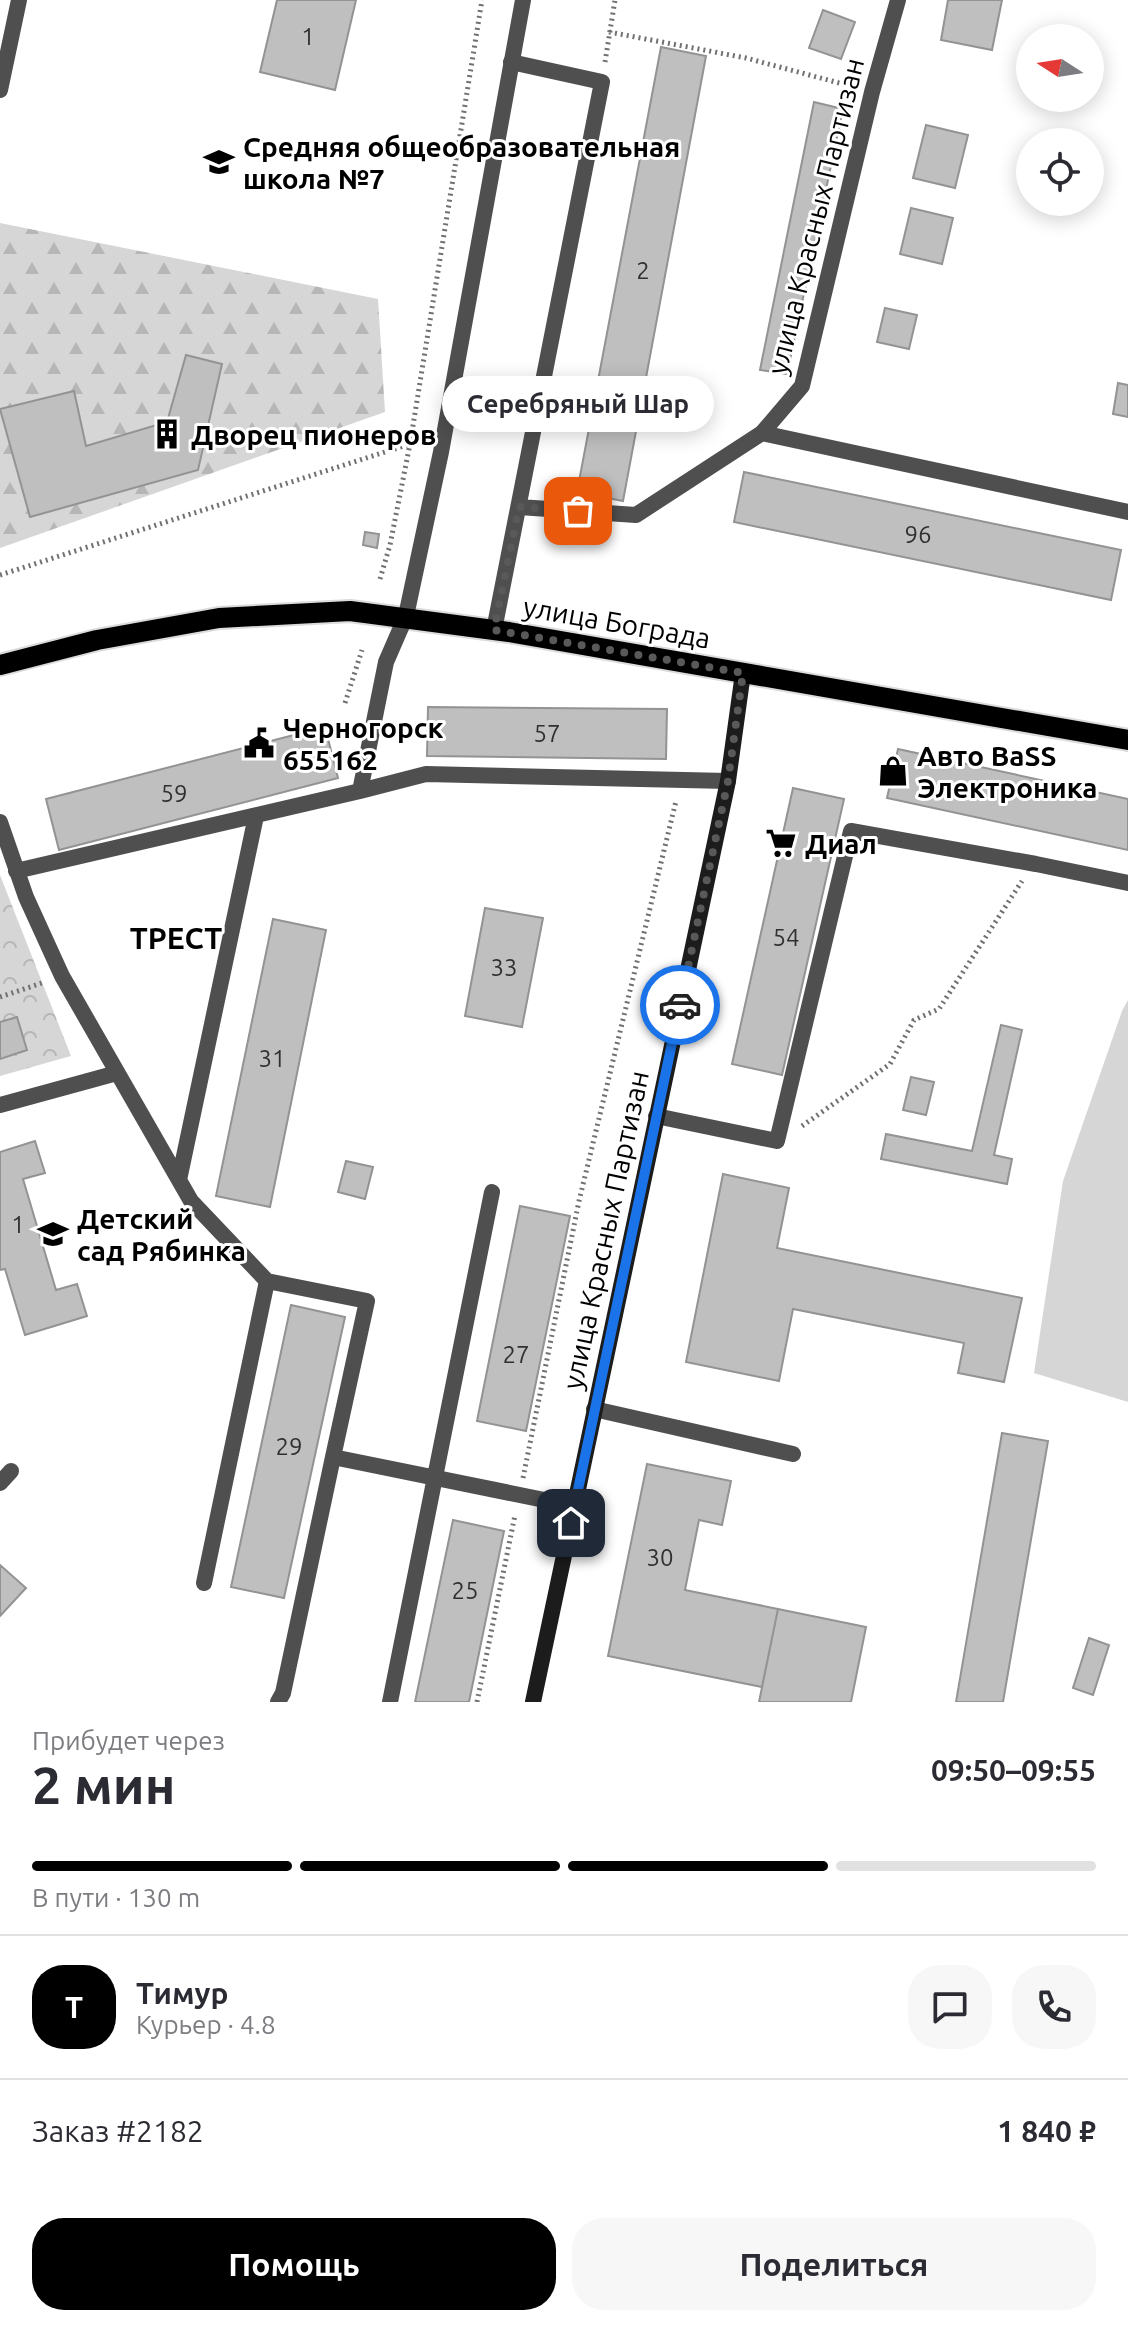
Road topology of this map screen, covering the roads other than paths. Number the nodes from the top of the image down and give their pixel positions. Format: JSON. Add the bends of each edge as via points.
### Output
{"nodes":[{"id":1,"x":19,"y":0,"type":"edge"},
{"id":2,"x":523,"y":0,"type":"edge"},
{"id":3,"x":898,"y":0,"type":"edge"},
{"id":4,"x":511,"y":62,"type":"junction"},
{"id":5,"x":0,"y":90,"type":"edge"},
{"id":6,"x":762,"y":433,"type":"junction"},
{"id":7,"x":519,"y":507,"type":"junction"},
{"id":8,"x":1128,"y":512,"type":"edge"},
{"id":9,"x":406,"y":616,"type":"junction"},
{"id":10,"x":494,"y":630,"type":"junction"},
{"id":11,"x":0,"y":665,"type":"edge"},
{"id":12,"x":743,"y":673,"type":"junction"},
{"id":13,"x":1128,"y":740,"type":"edge"},
{"id":14,"x":728,"y":781,"type":"junction"},
{"id":15,"x":360,"y":791,"type":"junction"},
{"id":16,"x":256,"y":816,"type":"junction"},
{"id":17,"x":0,"y":822,"type":"edge"},
{"id":18,"x":16,"y":871,"type":"junction"},
{"id":19,"x":1128,"y":883,"type":"edge"},
{"id":20,"x":117,"y":1073,"type":"junction"},
{"id":21,"x":0,"y":1105,"type":"edge"},
{"id":22,"x":656,"y":1116,"type":"junction"},
{"id":23,"x":179,"y":1180,"type":"junction"},
{"id":24,"x":492,"y":1192,"type":"dead end"},
{"id":25,"x":267,"y":1281,"type":"junction"},
{"id":26,"x":594,"y":1409,"type":"junction"},
{"id":27,"x":793,"y":1454,"type":"dead end"},
{"id":28,"x":333,"y":1457,"type":"junction"},
{"id":29,"x":435,"y":1478,"type":"junction"},
{"id":30,"x":574,"y":1506,"type":"junction"},
{"id":31,"x":204,"y":1583,"type":"dead end"},
{"id":32,"x":278,"y":1702,"type":"edge"},
{"id":33,"x":390,"y":1702,"type":"edge"},
{"id":34,"x":533,"y":1702,"type":"edge"}],
"edges":[{"from":1,"to":5,"type":"street"},
{"from":2,"to":4,"type":"street"},
{"from":3,"to":6,"type":"street","name":"улица Красных Партизан","via":[[802,386]]},
{"from":4,"to":7,"type":"street","via":[[602,82]]},
{"from":4,"to":9,"type":"street"},
{"from":6,"to":7,"type":"street","name":"улица Красных Партизан","via":[[636,515]]},
{"from":6,"to":8,"type":"street"},
{"from":7,"to":10,"type":"street"},
{"from":9,"to":10,"type":"main road","name":"улица Бограда"},
{"from":9,"to":11,"type":"main road","name":"улица Бограда","via":[[350,611],[219,618],[97,640]]},
{"from":9,"to":15,"type":"street","via":[[386,662]]},
{"from":10,"to":12,"type":"main road","name":"улица Бограда"},
{"from":12,"to":13,"type":"main road","name":"улица Бограда"},
{"from":12,"to":14,"type":"main road","name":"улица Красных Партизан"},
{"from":14,"to":15,"type":"street","via":[[426,774]]},
{"from":14,"to":22,"type":"main road","name":"улица Красных Партизан"},
{"from":15,"to":16,"type":"street"},
{"from":16,"to":18,"type":"street"},
{"from":16,"to":23,"type":"street"},
{"from":17,"to":18,"type":"street"},
{"from":18,"to":20,"type":"street","via":[[62,976]]},
{"from":19,"to":22,"type":"street","via":[[851,831],[777,1141]]},
{"from":20,"to":21,"type":"street"},
{"from":20,"to":23,"type":"street"},
{"from":22,"to":26,"type":"main road","name":"улица Красных Партизан"},
{"from":23,"to":25,"type":"street","via":[[191,1201]]},
{"from":24,"to":29,"type":"street"},
{"from":25,"to":28,"type":"street","via":[[367,1301]]},
{"from":25,"to":31,"type":"street"},
{"from":26,"to":27,"type":"street"},
{"from":26,"to":30,"type":"main road","name":"улица Красных Партизан"},
{"from":28,"to":29,"type":"street"},
{"from":28,"to":32,"type":"street"},
{"from":29,"to":30,"type":"street"},
{"from":29,"to":33,"type":"street"},
{"from":30,"to":34,"type":"main road","name":"улица Красных Партизан"}]}
